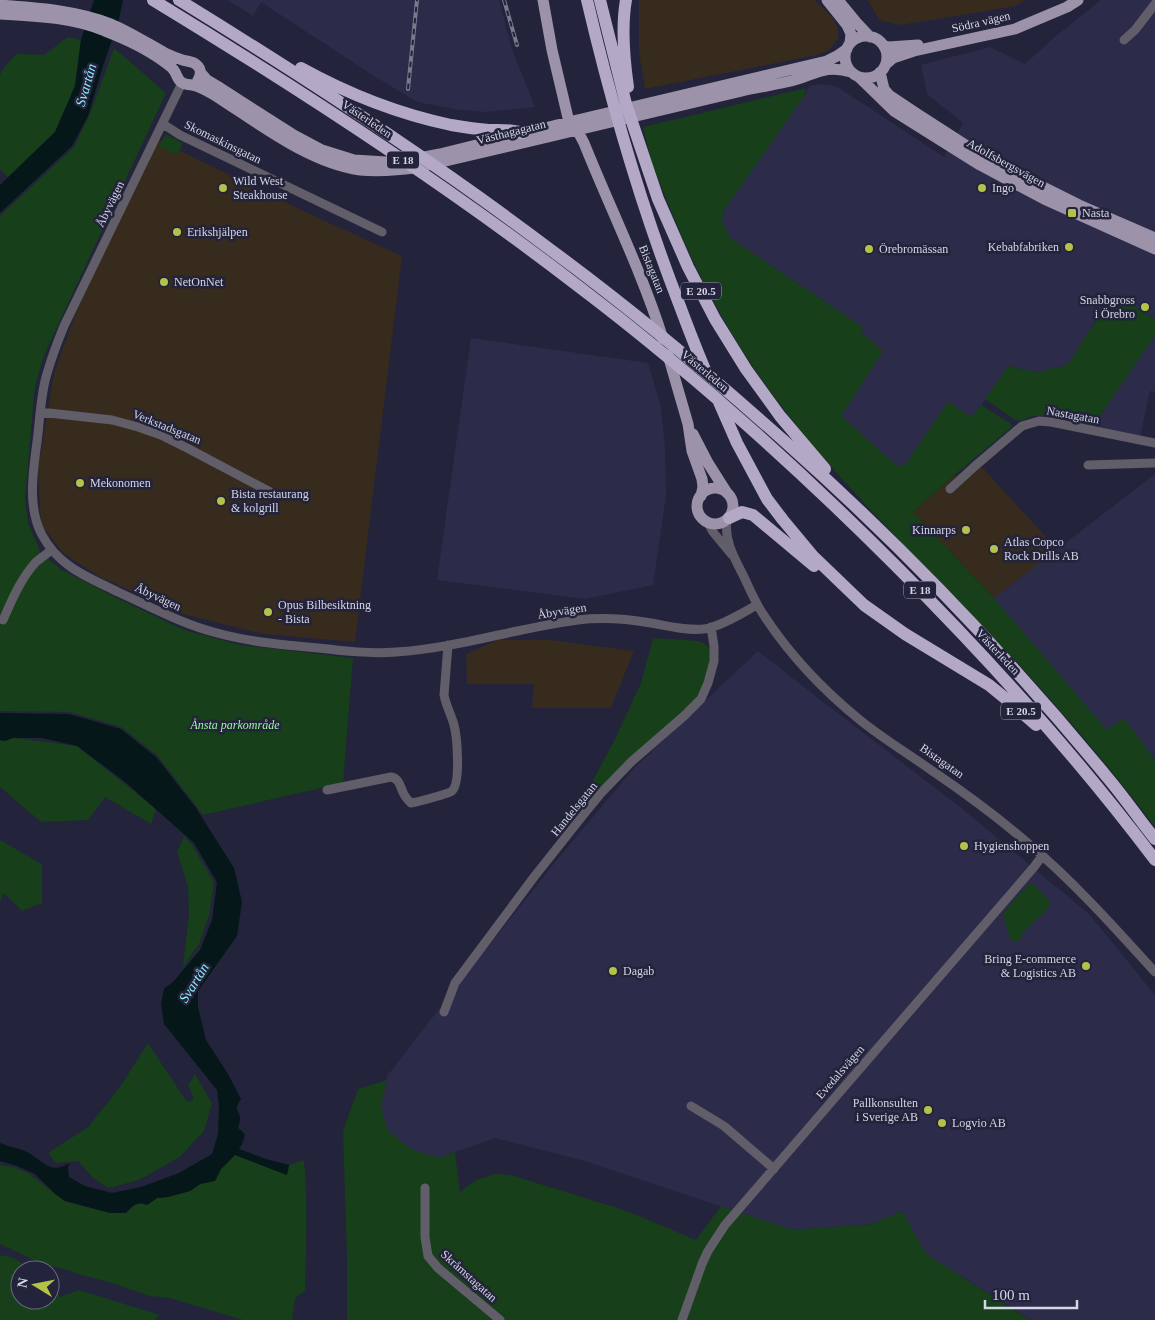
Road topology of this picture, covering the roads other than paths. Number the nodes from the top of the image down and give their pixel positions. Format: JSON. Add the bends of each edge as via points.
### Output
{"nodes":[{"id":1,"x":153,"y":0,"type":"edge"},
{"id":2,"x":179,"y":0,"type":"edge"},
{"id":3,"x":543,"y":0,"type":"edge"},
{"id":4,"x":587,"y":0,"type":"edge"},
{"id":5,"x":600,"y":0,"type":"edge"},
{"id":6,"x":626,"y":0,"type":"edge"},
{"id":7,"x":827,"y":0,"type":"edge"},
{"id":8,"x":838,"y":0,"type":"edge"},
{"id":9,"x":1066,"y":0,"type":"edge"},
{"id":10,"x":1078,"y":0,"type":"edge"},
{"id":11,"x":1155,"y":4,"type":"edge"},
{"id":12,"x":0,"y":5,"type":"edge"},
{"id":13,"x":1051,"y":13,"type":"junction"},
{"id":14,"x":0,"y":14,"type":"edge"},
{"id":15,"x":80,"y":19,"type":"junction"},
{"id":16,"x":120,"y":33,"type":"junction"},
{"id":17,"x":870,"y":38,"type":"junction"},
{"id":18,"x":1124,"y":40,"type":"dead end"},
{"id":19,"x":246,"y":41,"type":"junction"},
{"id":20,"x":944,"y":44,"type":"junction"},
{"id":21,"x":848,"y":46,"type":"junction"},
{"id":22,"x":884,"y":46,"type":"junction"},
{"id":23,"x":186,"y":61,"type":"junction"},
{"id":24,"x":883,"y":68,"type":"junction"},
{"id":25,"x":201,"y":73,"type":"junction"},
{"id":26,"x":855,"y":74,"type":"junction"},
{"id":27,"x":181,"y":77,"type":"junction"},
{"id":28,"x":626,"y":104,"type":"junction"},
{"id":29,"x":651,"y":107,"type":"junction"},
{"id":30,"x":162,"y":124,"type":"junction"},
{"id":31,"x":558,"y":128,"type":"junction"},
{"id":32,"x":523,"y":133,"type":"junction"},
{"id":33,"x":964,"y":150,"type":"junction"},
{"id":34,"x":382,"y":232,"type":"dead end"},
{"id":35,"x":1134,"y":235,"type":"junction"},
{"id":36,"x":1155,"y":238,"type":"edge"},
{"id":37,"x":1155,"y":249,"type":"edge"},
{"id":38,"x":40,"y":412,"type":"junction"},
{"id":39,"x":688,"y":424,"type":"junction"},
{"id":40,"x":1155,"y":443,"type":"edge"},
{"id":41,"x":1155,"y":463,"type":"edge"},
{"id":42,"x":1088,"y":466,"type":"dead end"},
{"id":43,"x":950,"y":489,"type":"dead end"},
{"id":44,"x":839,"y":492,"type":"junction"},
{"id":45,"x":727,"y":493,"type":"junction"},
{"id":46,"x":274,"y":494,"type":"dead end"},
{"id":47,"x":700,"y":496,"type":"junction"},
{"id":48,"x":728,"y":519,"type":"junction"},
{"id":49,"x":707,"y":521,"type":"junction"},
{"id":50,"x":52,"y":550,"type":"junction"},
{"id":51,"x":733,"y":557,"type":"junction"},
{"id":52,"x":857,"y":599,"type":"junction"},
{"id":53,"x":757,"y":605,"type":"junction"},
{"id":54,"x":3,"y":620,"type":"dead end"},
{"id":55,"x":711,"y":627,"type":"junction"},
{"id":56,"x":448,"y":645,"type":"junction"},
{"id":57,"x":1080,"y":765,"type":"junction"},
{"id":58,"x":327,"y":790,"type":"dead end"},
{"id":59,"x":1155,"y":839,"type":"edge"},
{"id":60,"x":1042,"y":856,"type":"junction"},
{"id":61,"x":1155,"y":860,"type":"edge"},
{"id":62,"x":1155,"y":972,"type":"edge"},
{"id":63,"x":444,"y":1012,"type":"dead end"},
{"id":64,"x":691,"y":1106,"type":"dead end"},
{"id":65,"x":774,"y":1169,"type":"junction"},
{"id":66,"x":426,"y":1188,"type":"dead end"},
{"id":67,"x":500,"y":1320,"type":"edge"},
{"id":68,"x":682,"y":1320,"type":"edge"}],
"edges":[{"from":1,"to":57,"type":"highway","name":"Västerleden","number":"E 18","via":[[262,67],[438,183],[642,336],[749,427],[860,530],[935,605]]},
{"from":2,"to":19,"type":"highway","name":"Västerleden","number":"E 18"},
{"from":3,"to":31,"type":"main road","name":"Bistagatan","via":[[564,104]]},
{"from":4,"to":52,"type":"highway","number":"E 20.5","via":[[636,181],[692,340],[727,422],[761,488],[783,520],[813,556]]},
{"from":5,"to":28,"type":"highway","number":"E 20.5"},
{"from":6,"to":28,"type":"highway","number":"E 20.5","via":[[624,48],[630,93]]},
{"from":7,"to":21,"type":"main road","via":[[851,34]]},
{"from":8,"to":17,"type":"main road"},
{"from":9,"to":13,"type":"main road","name":"Södra vägen"},
{"from":10,"to":13,"type":"main road","name":"Södra vägen"},
{"from":11,"to":18,"type":"street"},
{"from":12,"to":15,"type":"main road","name":"Västhagagatan","via":[[44,9]]},
{"from":13,"to":20,"type":"main road","name":"Södra vägen","via":[[1014,28]]},
{"from":14,"to":15,"type":"main road","name":"Västhagagatan"},
{"from":15,"to":16,"type":"main road","name":"Västhagagatan","via":[[100,20]]},
{"from":16,"to":23,"type":"main road","name":"Västhagagatan","via":[[142,39]]},
{"from":16,"to":27,"type":"main road","name":"Västhagagatan"},
{"from":17,"to":21,"type":"main road","via":[[853,40]]},
{"from":17,"to":22,"type":"main road"},
{"from":19,"to":32,"type":"highway","number":"E 18","via":[[255,41],[335,86],[386,107],[453,125]]},
{"from":19,"to":44,"type":"highway","name":"Västerleden","number":"E 18","via":[[416,152],[545,245],[740,403]]},
{"from":20,"to":22,"type":"main road","name":"Södra vägen"},
{"from":20,"to":24,"type":"main road","name":"Södra vägen","via":[[897,56]]},
{"from":21,"to":26,"type":"main road","via":[[846,66]]},
{"from":21,"to":29,"type":"main road","name":"Västhagagatan","via":[[827,61]]},
{"from":22,"to":24,"type":"main road","via":[[887,54]]},
{"from":23,"to":25,"type":"main road","via":[[196,64]]},
{"from":23,"to":27,"type":"main road","via":[[180,65]]},
{"from":24,"to":26,"type":"main road","via":[[871,78]]},
{"from":24,"to":33,"type":"main road","name":"Adolfsbergsvägen","via":[[884,89],[889,95]]},
{"from":25,"to":27,"type":"main road","via":[[198,80]]},
{"from":25,"to":32,"type":"main road","name":"Västhagagatan","via":[[292,134],[332,154],[354,160],[406,160]]},
{"from":26,"to":29,"type":"main road","name":"Västhagagatan","via":[[841,69],[826,69],[742,91]]},
{"from":26,"to":33,"type":"main road","name":"Adolfsbergsvägen","via":[[894,111]]},
{"from":27,"to":30,"type":"street","name":"Åbyvägen"},
{"from":27,"to":31,"type":"main road","name":"Västhagagatan","via":[[315,156],[348,168],[370,171],[420,167],[467,157]]},
{"from":28,"to":44,"type":"highway","number":"E 20.5","via":[[669,225],[715,319],[768,401],[839,484]]},
{"from":29,"to":31,"type":"main road","name":"Västhagagatan"},
{"from":30,"to":34,"type":"street","name":"Skomaskinsgatan"},
{"from":30,"to":38,"type":"street","name":"Åbyvägen","via":[[56,344]]},
{"from":31,"to":32,"type":"main road","name":"Västhagagatan"},
{"from":31,"to":39,"type":"main road","name":"Bistagatan","via":[[584,143],[644,283]]},
{"from":33,"to":35,"type":"main road","name":"Adolfsbergsvägen","via":[[1014,172],[1047,195]]},
{"from":35,"to":36,"type":"main road","name":"Adolfsbergsvägen"},
{"from":35,"to":37,"type":"main road","name":"Adolfsbergsvägen"},
{"from":38,"to":46,"type":"street","name":"Verkstadsgatan","via":[[138,426]]},
{"from":38,"to":50,"type":"street","name":"Åbyvägen","via":[[32,497],[41,534]]},
{"from":39,"to":45,"type":"main road","name":"Bistagatan"},
{"from":39,"to":47,"type":"main road","name":"Bistagatan","via":[[703,487]]},
{"from":40,"to":43,"type":"street","name":"Nastagatan","via":[[1051,422],[1029,423],[1010,435]]},
{"from":41,"to":42,"type":"street"},
{"from":44,"to":59,"type":"highway","name":"Västerleden","number":"E 18","via":[[908,558],[1009,665],[1084,749]]},
{"from":45,"to":47,"type":"main road","via":[[712,488]]},
{"from":45,"to":48,"type":"main road","via":[[733,505]]},
{"from":47,"to":49,"type":"main road","via":[[699,511]]},
{"from":48,"to":49,"type":"main road","number":"E 20.5","via":[[718,524]]},
{"from":48,"to":51,"type":"street","name":"Bistagatan","via":[[726,533]]},
{"from":48,"to":52,"type":"highway","number":"E 20.5","via":[[742,512],[753,516]]},
{"from":49,"to":51,"type":"street","name":"Bistagatan"},
{"from":50,"to":54,"type":"street","via":[[37,561],[22,581]]},
{"from":50,"to":56,"type":"street","name":"Åbyvägen","via":[[79,573],[157,610],[233,638],[362,652],[395,652]]},
{"from":51,"to":53,"type":"street","name":"Bistagatan"},
{"from":52,"to":57,"type":"highway","number":"E 20.5","via":[[988,685],[1030,719],[1063,754]]},
{"from":53,"to":55,"type":"street","name":"Åbyvägen"},
{"from":53,"to":60,"type":"street","name":"Bistagatan","via":[[794,656],[840,702],[872,729],[990,813]]},
{"from":55,"to":56,"type":"street","name":"Åbyvägen","via":[[697,630],[606,618],[576,620]]},
{"from":55,"to":63,"type":"street","name":"Handelsgatan","via":[[714,661],[700,699],[631,762],[584,814],[455,983]]},
{"from":56,"to":58,"type":"street","via":[[444,695],[454,725],[458,752],[452,791],[411,803],[397,779],[391,777]]},
{"from":57,"to":61,"type":"highway","name":"Västerleden","number":"E 18"},
{"from":60,"to":62,"type":"street","name":"Bistagatan","via":[[1097,908]]},
{"from":60,"to":65,"type":"street","name":"Evedalsvägen"},
{"from":64,"to":65,"type":"street","via":[[724,1126]]},
{"from":65,"to":68,"type":"street","name":"Evedalsvägen","via":[[714,1240],[698,1272]]},
{"from":66,"to":67,"type":"street","name":"Skråmstagatan","via":[[428,1256]]}]}
